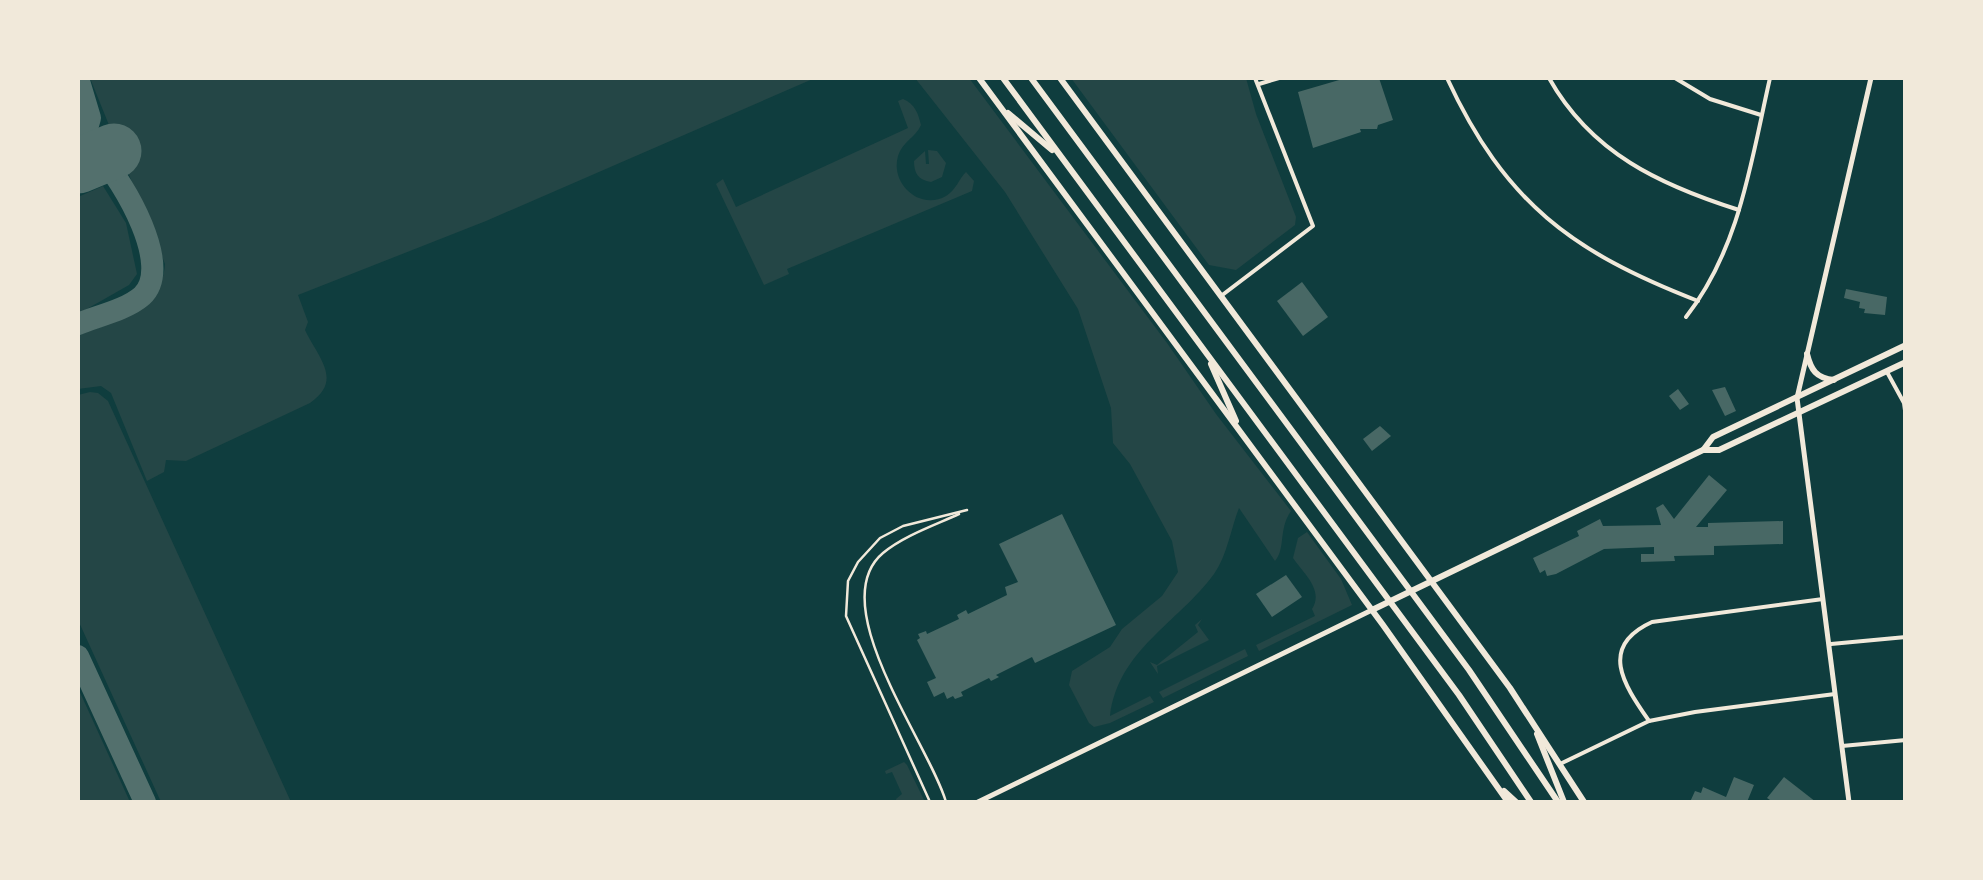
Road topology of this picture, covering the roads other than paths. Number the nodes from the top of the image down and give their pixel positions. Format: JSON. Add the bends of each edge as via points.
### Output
{"nodes":[{"id":1,"x":979,"y":78,"type":"edge"},
{"id":2,"x":1002,"y":78,"type":"edge"},
{"id":3,"x":1031,"y":78,"type":"edge"},
{"id":4,"x":1060,"y":78,"type":"edge"},
{"id":5,"x":1255,"y":78,"type":"edge"},
{"id":6,"x":1278,"y":78,"type":"edge"},
{"id":7,"x":1447,"y":78,"type":"edge"},
{"id":8,"x":1549,"y":78,"type":"edge"},
{"id":9,"x":1676,"y":78,"type":"edge"},
{"id":10,"x":1770,"y":78,"type":"edge"},
{"id":11,"x":1871,"y":78,"type":"edge"},
{"id":12,"x":1258,"y":85,"type":"junction"},
{"id":13,"x":1000,"y":106,"type":"junction"},
{"id":14,"x":1762,"y":115,"type":"junction"},
{"id":15,"x":1061,"y":157,"type":"junction"},
{"id":16,"x":1738,"y":210,"type":"junction"},
{"id":17,"x":1221,"y":296,"type":"junction"},
{"id":18,"x":1698,"y":301,"type":"junction"},
{"id":19,"x":1686,"y":317,"type":"dead end"},
{"id":20,"x":1906,"y":345,"type":"edge"},
{"id":21,"x":1206,"y":353,"type":"junction"},
{"id":22,"x":1807,"y":354,"type":"junction"},
{"id":23,"x":1906,"y":362,"type":"edge"},
{"id":24,"x":1886,"y":371,"type":"junction"},
{"id":25,"x":1835,"y":380,"type":"junction"},
{"id":26,"x":1798,"y":398,"type":"junction"},
{"id":27,"x":1797,"y":414,"type":"junction"},
{"id":28,"x":1906,"y":418,"type":"edge"},
{"id":29,"x":1241,"y":432,"type":"junction"},
{"id":30,"x":1703,"y":450,"type":"junction"},
{"id":31,"x":1432,"y":582,"type":"junction"},
{"id":32,"x":1411,"y":592,"type":"junction"},
{"id":33,"x":1822,"y":599,"type":"junction"},
{"id":34,"x":1390,"y":602,"type":"junction"},
{"id":35,"x":1372,"y":610,"type":"junction"},
{"id":36,"x":1906,"y":637,"type":"edge"},
{"id":37,"x":1828,"y":644,"type":"junction"},
{"id":38,"x":1835,"y":694,"type":"junction"},
{"id":39,"x":1532,"y":720,"type":"junction"},
{"id":40,"x":1649,"y":721,"type":"junction"},
{"id":41,"x":1906,"y":740,"type":"edge"},
{"id":42,"x":1842,"y":746,"type":"junction"},
{"id":43,"x":1560,"y":764,"type":"junction"},
{"id":44,"x":1493,"y":779,"type":"junction"},
{"id":45,"x":930,"y":802,"type":"edge"},
{"id":46,"x":946,"y":802,"type":"edge"},
{"id":47,"x":978,"y":802,"type":"edge"},
{"id":48,"x":1508,"y":802,"type":"edge"},
{"id":49,"x":1516,"y":802,"type":"edge"},
{"id":50,"x":1531,"y":802,"type":"edge"},
{"id":51,"x":1561,"y":802,"type":"edge"},
{"id":52,"x":1584,"y":802,"type":"edge"},
{"id":53,"x":1849,"y":802,"type":"edge"}],
"edges":[{"from":1,"to":13,"type":"main road"},
{"from":2,"to":15,"type":"main road"},
{"from":3,"to":32,"type":"main road"},
{"from":4,"to":17,"type":"main road"},
{"from":5,"to":12,"type":"street"},
{"from":6,"to":12,"type":"street"},
{"from":7,"to":18,"type":"street","via":[[1488,154],[1553,226],[1641,279]]},
{"from":8,"to":16,"type":"street","via":[[1582,125],[1630,163],[1686,194]]},
{"from":9,"to":14,"type":"street","via":[[1710,99]]},
{"from":10,"to":14,"type":"street"},
{"from":11,"to":22,"type":"main road"},
{"from":12,"to":17,"type":"street","via":[[1313,226]]},
{"from":13,"to":15,"type":"main road"},
{"from":13,"to":29,"type":"main road"},
{"from":14,"to":16,"type":"street"},
{"from":15,"to":21,"type":"main road"},
{"from":16,"to":18,"type":"street","via":[[1725,254]]},
{"from":17,"to":31,"type":"main road"},
{"from":18,"to":19,"type":"street"},
{"from":20,"to":25,"type":"main road"},
{"from":21,"to":29,"type":"main road"},
{"from":21,"to":34,"type":"main road"},
{"from":22,"to":25,"type":"main road","via":[[1818,376]]},
{"from":22,"to":26,"type":"main road"},
{"from":23,"to":24,"type":"main road"},
{"from":24,"to":27,"type":"main road"},
{"from":24,"to":28,"type":"street"},
{"from":25,"to":26,"type":"main road"},
{"from":26,"to":27,"type":"main road"},
{"from":26,"to":30,"type":"main road","via":[[1714,438]]},
{"from":27,"to":30,"type":"main road","via":[[1719,450]]},
{"from":27,"to":33,"type":"main road"},
{"from":29,"to":35,"type":"main road"},
{"from":30,"to":31,"type":"main road"},
{"from":31,"to":32,"type":"main road"},
{"from":31,"to":39,"type":"main road"},
{"from":32,"to":34,"type":"main road"},
{"from":32,"to":51,"type":"main road"},
{"from":33,"to":37,"type":"main road"},
{"from":33,"to":40,"type":"street","via":[[1640,627],[1619,659],[1620,672]]},
{"from":34,"to":35,"type":"main road"},
{"from":34,"to":50,"type":"main road"},
{"from":35,"to":44,"type":"main road"},
{"from":35,"to":47,"type":"main road"},
{"from":36,"to":37,"type":"street"},
{"from":37,"to":38,"type":"main road"},
{"from":38,"to":40,"type":"street"},
{"from":38,"to":42,"type":"main road"},
{"from":39,"to":43,"type":"main road"},
{"from":39,"to":51,"type":"main road"},
{"from":40,"to":43,"type":"street"},
{"from":41,"to":42,"type":"street"},
{"from":42,"to":53,"type":"main road"},
{"from":43,"to":52,"type":"main road"},
{"from":44,"to":48,"type":"main road"},
{"from":44,"to":49,"type":"main road"},
{"from":45,"to":46,"type":"lane","via":[[846,616],[848,581],[880,538],[967,510],[884,552],[867,578],[863,606],[882,668]]}]}
